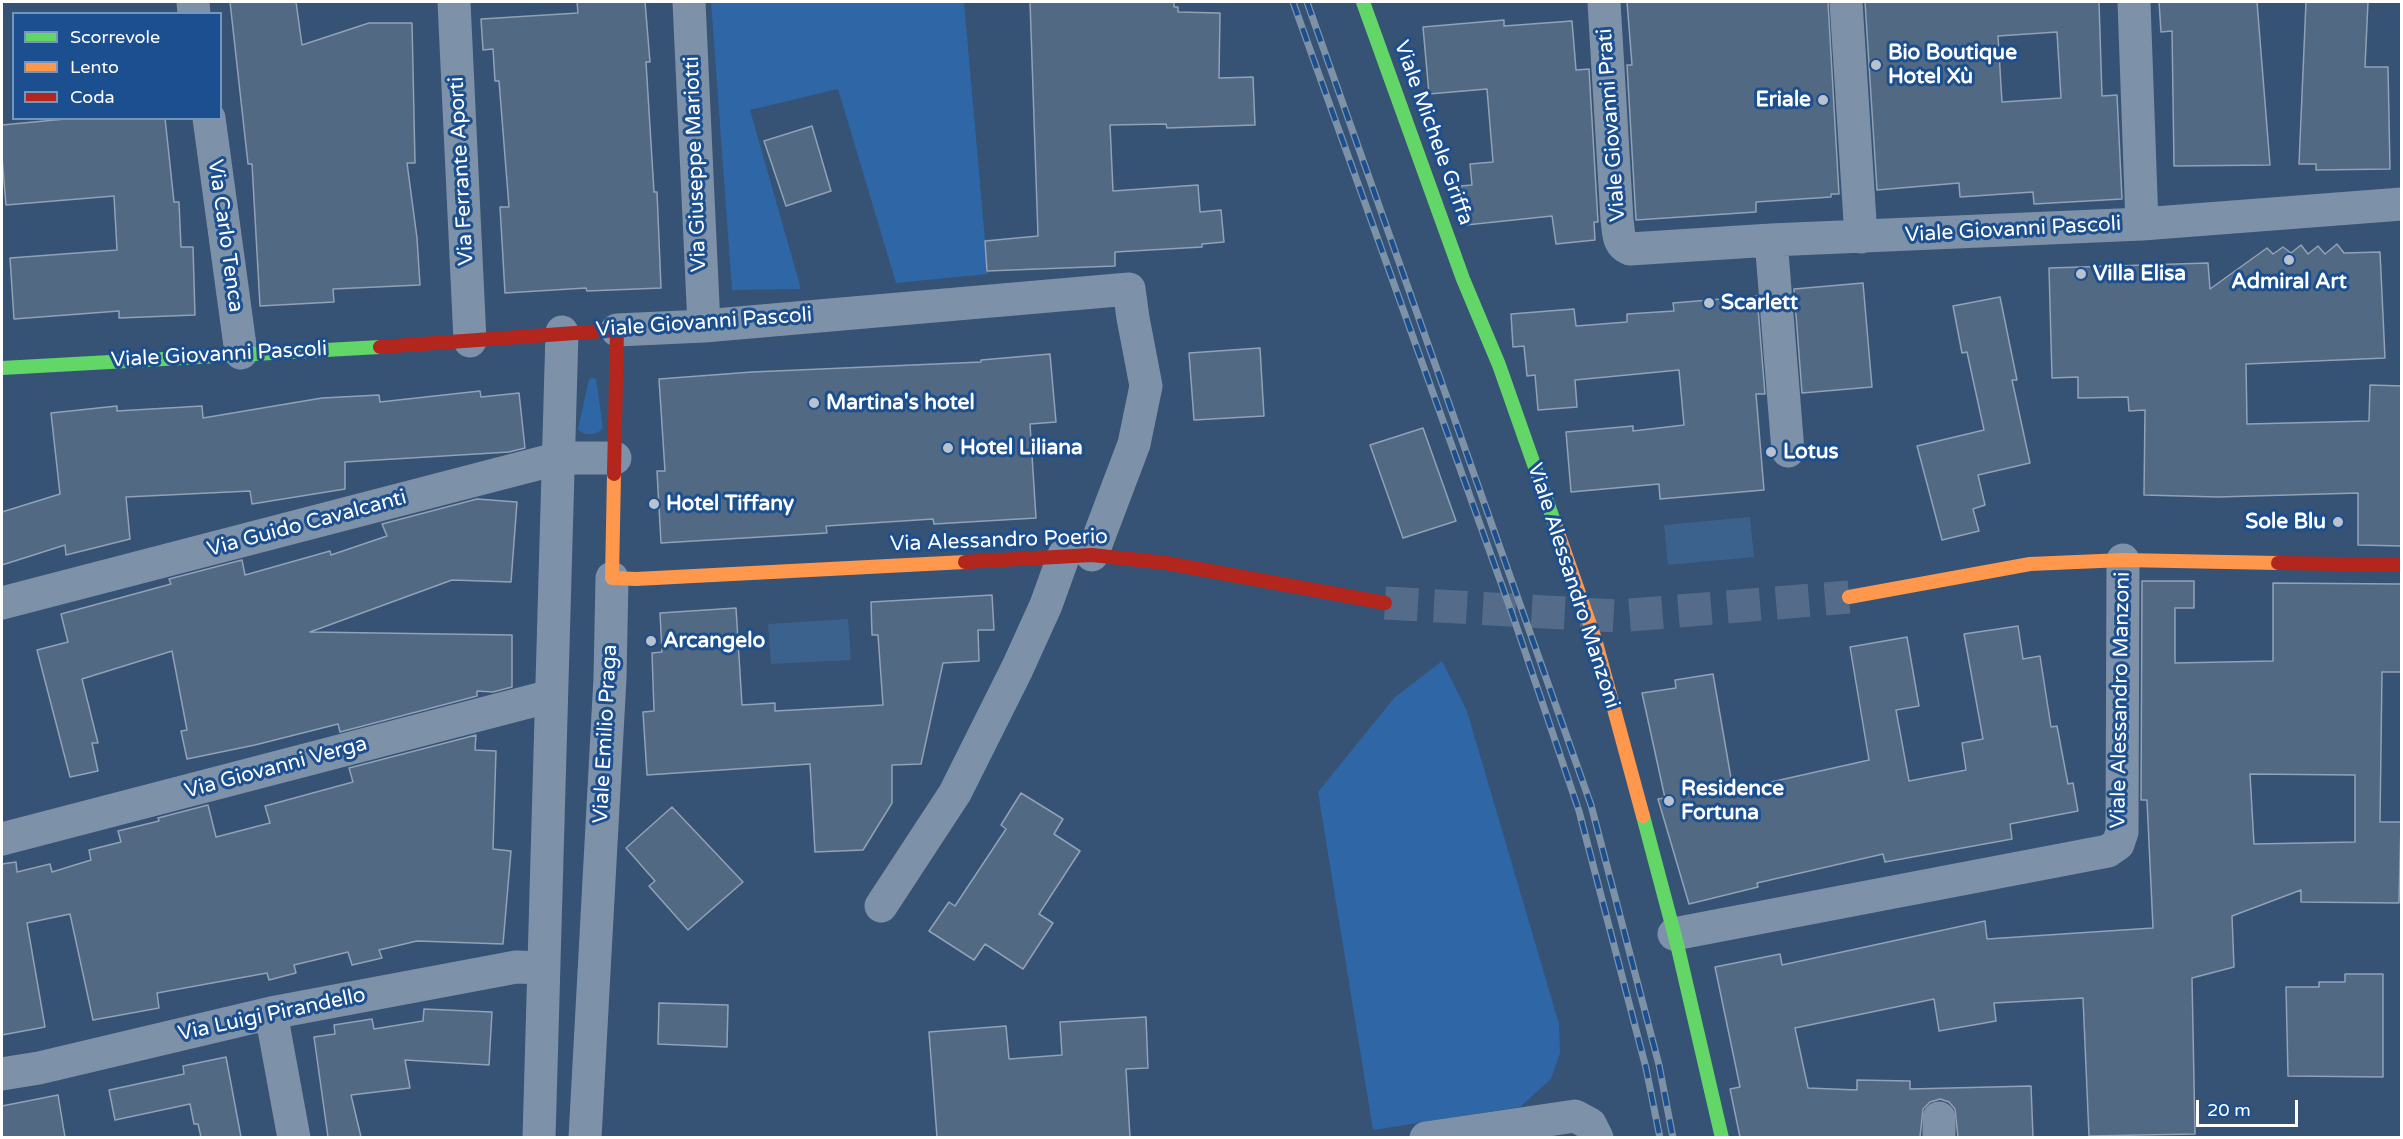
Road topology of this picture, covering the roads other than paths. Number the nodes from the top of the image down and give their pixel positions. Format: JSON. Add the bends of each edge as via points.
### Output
{"nodes":[{"id":1,"x":454,"y":2,"type":"edge"},
{"id":2,"x":689,"y":2,"type":"edge"},
{"id":3,"x":1363,"y":2,"type":"edge"},
{"id":4,"x":1604,"y":2,"type":"edge"},
{"id":5,"x":1846,"y":2,"type":"edge"},
{"id":6,"x":2134,"y":2,"type":"edge"},
{"id":7,"x":209,"y":120,"type":"edge"},
{"id":8,"x":2402,"y":204,"type":"edge"},
{"id":9,"x":2142,"y":224,"type":"junction"},
{"id":10,"x":1861,"y":237,"type":"junction"},
{"id":11,"x":1771,"y":240,"type":"junction"},
{"id":12,"x":1624,"y":247,"type":"joint"},
{"id":13,"x":1463,"y":279,"type":"joint"},
{"id":14,"x":704,"y":326,"type":"junction"},
{"id":15,"x":617,"y":330,"type":"junction"},
{"id":16,"x":562,"y":333,"type":"junction"},
{"id":17,"x":470,"y":341,"type":"junction"},
{"id":18,"x":241,"y":353,"type":"junction"},
{"id":19,"x":2,"y":368,"type":"edge"},
{"id":20,"x":1788,"y":451,"type":"dead end"},
{"id":21,"x":560,"y":458,"type":"junction"},
{"id":22,"x":615,"y":458,"type":"junction"},
{"id":23,"x":1078,"y":555,"type":"junction"},
{"id":24,"x":2123,"y":560,"type":"junction"},
{"id":25,"x":2402,"y":565,"type":"edge"},
{"id":26,"x":612,"y":578,"type":"junction"},
{"id":27,"x":1849,"y":597,"type":"tunnel mouth"},
{"id":28,"x":2,"y":603,"type":"edge"},
{"id":29,"x":1384,"y":603,"type":"tunnel mouth"},
{"id":30,"x":551,"y":696,"type":"junction"},
{"id":31,"x":2,"y":839,"type":"edge"},
{"id":32,"x":881,"y":906,"type":"dead end"},
{"id":33,"x":1674,"y":934,"type":"junction"},
{"id":34,"x":544,"y":968,"type":"junction"},
{"id":35,"x":271,"y":1013,"type":"junction"},
{"id":36,"x":2,"y":1074,"type":"edge"},
{"id":37,"x":1594,"y":1131,"type":"edge"},
{"id":38,"x":294,"y":1137,"type":"edge"},
{"id":39,"x":539,"y":1137,"type":"edge"},
{"id":40,"x":585,"y":1137,"type":"edge"},
{"id":41,"x":1426,"y":1137,"type":"edge"},
{"id":42,"x":1722,"y":1137,"type":"edge"}],
"edges":[{"from":1,"to":17,"type":"street","name":"Via Ferrante Aporti"},
{"from":2,"to":14,"type":"street","name":"Via Giuseppe Mariotti"},
{"from":3,"to":13,"type":"street","name":"Viale Michele Griffa"},
{"from":4,"to":12,"type":"street","name":"Viale Giovanni Prati","via":[[1617,220]]},
{"from":5,"to":10,"type":"street"},
{"from":6,"to":9,"type":"street"},
{"from":7,"to":18,"type":"street","name":"Via Carlo Tenca"},
{"from":8,"to":9,"type":"street","name":"Viale Giovanni Pascoli"},
{"from":9,"to":10,"type":"street","name":"Viale Giovanni Pascoli"},
{"from":10,"to":11,"type":"street","name":"Viale Giovanni Pascoli"},
{"from":11,"to":12,"type":"street","name":"Viale Giovanni Pascoli"},
{"from":11,"to":20,"type":"street"},
{"from":13,"to":33,"type":"street","name":"Viale Alessandro Manzoni","via":[[1499,365],[1595,639]]},
{"from":14,"to":15,"type":"street","name":"Viale Giovanni Pascoli"},
{"from":14,"to":23,"type":"street","name":"Viale Giovanni Pascoli","via":[[1130,289],[1146,386],[1134,444]]},
{"from":15,"to":16,"type":"street","name":"Viale Giovanni Pascoli"},
{"from":15,"to":22,"type":"street","name":"Viale Emilio Praga"},
{"from":16,"to":17,"type":"street","name":"Viale Giovanni Pascoli"},
{"from":16,"to":21,"type":"street"},
{"from":17,"to":18,"type":"street","name":"Viale Giovanni Pascoli"},
{"from":18,"to":19,"type":"street","name":"Viale Giovanni Pascoli"},
{"from":21,"to":22,"type":"street","name":"Via Guido Cavalcanti"},
{"from":21,"to":28,"type":"street","name":"Via Guido Cavalcanti"},
{"from":21,"to":30,"type":"street"},
{"from":22,"to":26,"type":"street","name":"Viale Emilio Praga"},
{"from":23,"to":26,"type":"street","name":"Via Alessandro Poerio"},
{"from":23,"to":29,"type":"street","name":"Via Alessandro Poerio","via":[[1166,563]]},
{"from":23,"to":32,"type":"street","name":"Viale Giovanni Pascoli","via":[[1046,605],[955,793]]},
{"from":24,"to":25,"type":"street","name":"Viale Alessandro Manzoni"},
{"from":24,"to":27,"type":"street","via":[[2030,564]]},
{"from":24,"to":33,"type":"street","name":"Viale Alessandro Manzoni","via":[[2122,832],[2118,844],[2108,851]]},
{"from":26,"to":40,"type":"street","name":"Viale Emilio Praga"},
{"from":30,"to":31,"type":"street","name":"Via Giovanni Verga"},
{"from":30,"to":34,"type":"street"},
{"from":33,"to":42,"type":"street","name":"Viale Alessandro Manzoni"},
{"from":34,"to":35,"type":"street","name":"Via Luigi Pirandello","via":[[516,966]]},
{"from":34,"to":39,"type":"street"},
{"from":35,"to":36,"type":"street","name":"Via Luigi Pirandello"},
{"from":35,"to":38,"type":"street"},
{"from":37,"to":41,"type":"street","via":[[1575,1116]]}]}
